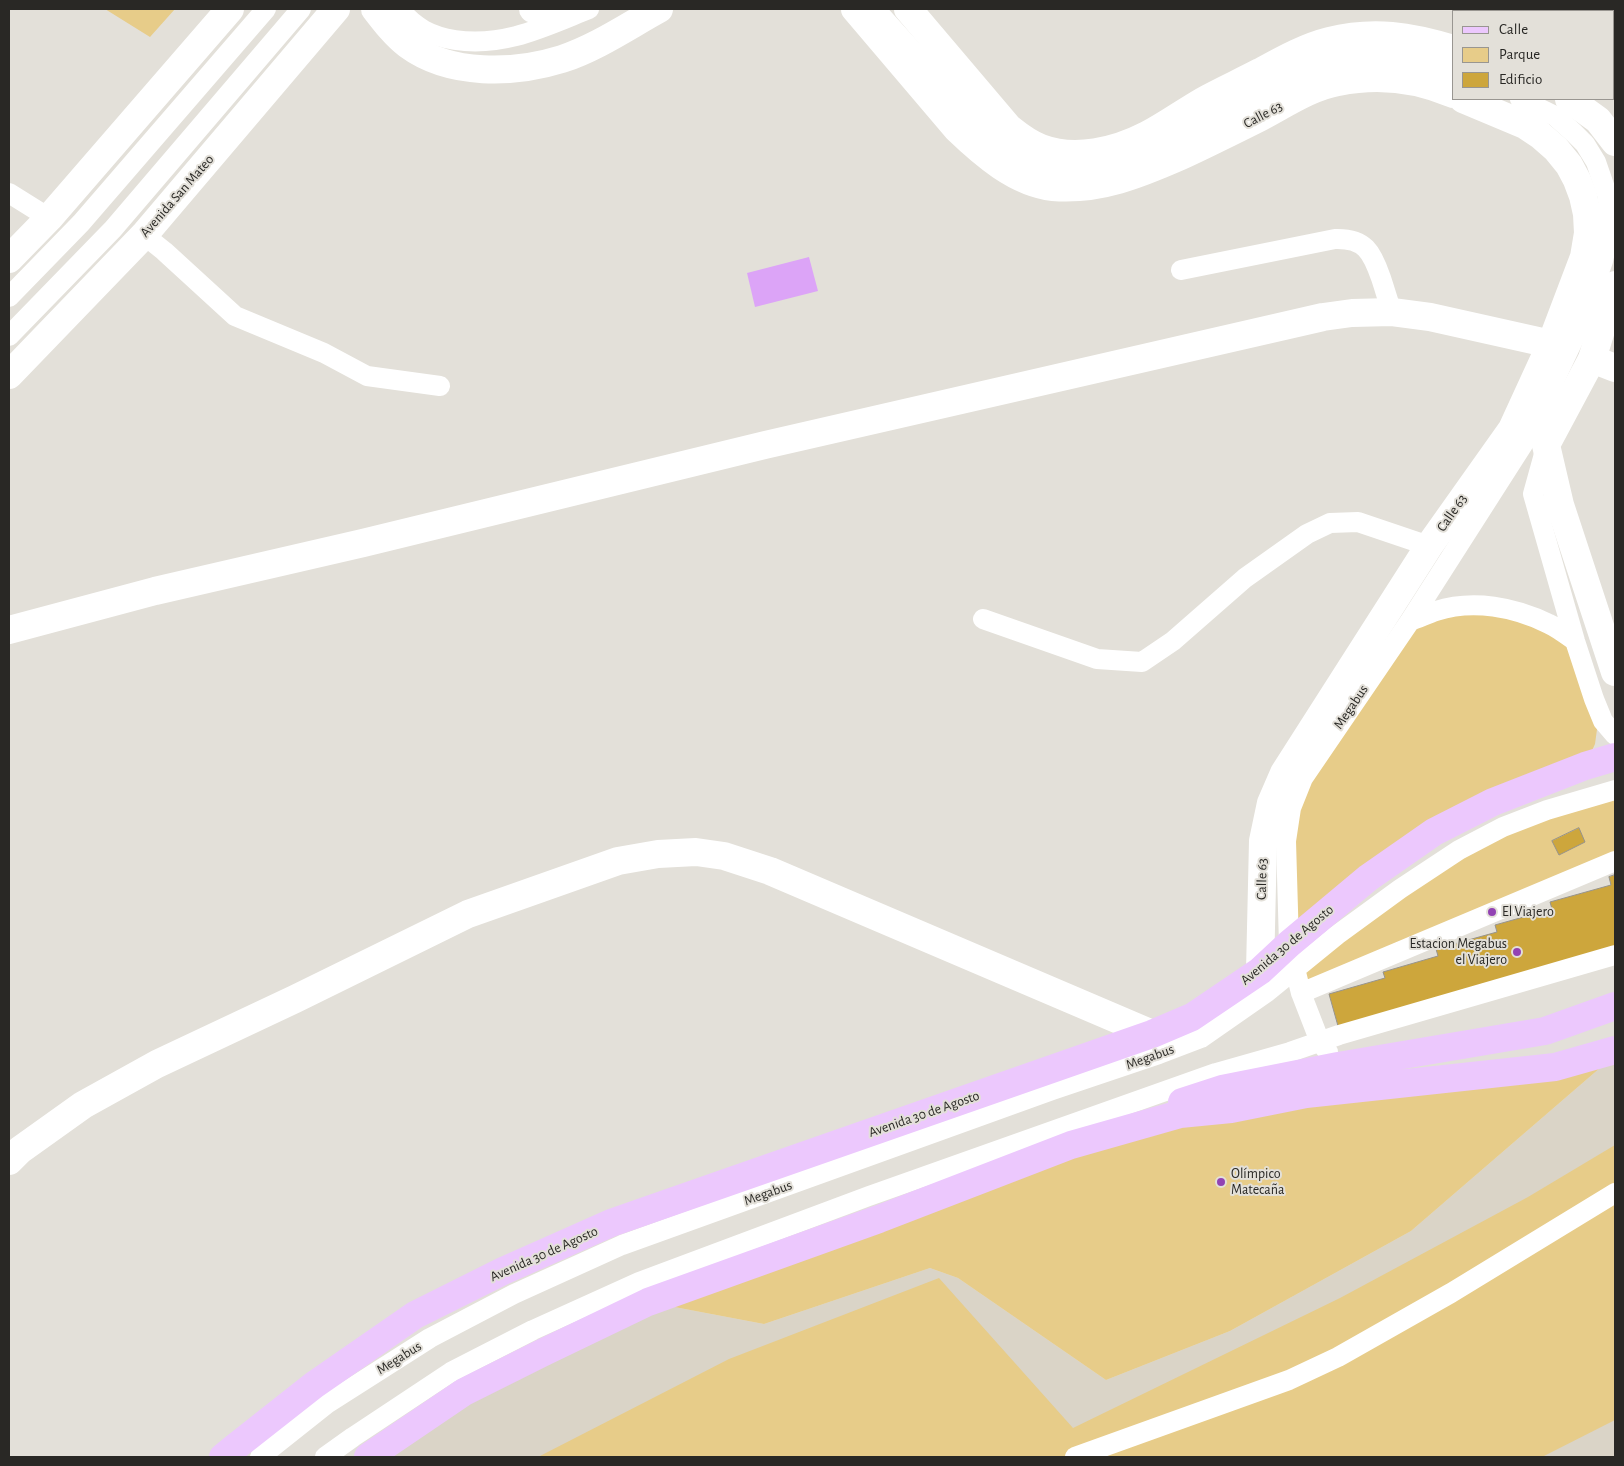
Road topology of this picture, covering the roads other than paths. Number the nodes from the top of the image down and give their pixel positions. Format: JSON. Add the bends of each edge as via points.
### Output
{"nodes":[{"id":1,"x":230,"y":9,"type":"edge"},
{"id":2,"x":266,"y":9,"type":"edge"},
{"id":3,"x":301,"y":9,"type":"edge"},
{"id":4,"x":336,"y":9,"type":"edge"},
{"id":5,"x":375,"y":9,"type":"edge"},
{"id":6,"x":399,"y":9,"type":"edge"},
{"id":7,"x":533,"y":9,"type":"edge"},
{"id":8,"x":552,"y":9,"type":"edge"},
{"id":9,"x":589,"y":9,"type":"edge"},
{"id":10,"x":659,"y":9,"type":"edge"},
{"id":11,"x":855,"y":9,"type":"edge"},
{"id":12,"x":875,"y":9,"type":"edge"},
{"id":13,"x":908,"y":9,"type":"edge"},
{"id":14,"x":1452,"y":49,"type":"edge"},
{"id":15,"x":1452,"y":72,"type":"edge"},
{"id":16,"x":1452,"y":94,"type":"edge"},
{"id":17,"x":1465,"y":100,"type":"edge"},
{"id":18,"x":1522,"y":100,"type":"edge"},
{"id":19,"x":1570,"y":100,"type":"edge"},
{"id":20,"x":1615,"y":142,"type":"edge"},
{"id":21,"x":9,"y":193,"type":"edge"},
{"id":22,"x":49,"y":218,"type":"junction"},
{"id":23,"x":144,"y":235,"type":"junction"},
{"id":24,"x":9,"y":259,"type":"edge"},
{"id":25,"x":1181,"y":270,"type":"dead end"},
{"id":26,"x":1615,"y":285,"type":"edge"},
{"id":27,"x":9,"y":297,"type":"edge"},
{"id":28,"x":1392,"y":312,"type":"junction"},
{"id":29,"x":9,"y":336,"type":"edge"},
{"id":30,"x":1551,"y":344,"type":"junction"},
{"id":31,"x":1604,"y":363,"type":"edge"},
{"id":32,"x":9,"y":375,"type":"edge"},
{"id":33,"x":440,"y":386,"type":"dead end"},
{"id":34,"x":1546,"y":445,"type":"junction"},
{"id":35,"x":1429,"y":546,"type":"junction"},
{"id":36,"x":984,"y":619,"type":"dead end"},
{"id":37,"x":1410,"y":621,"type":"junction"},
{"id":38,"x":9,"y":630,"type":"edge"},
{"id":39,"x":1575,"y":641,"type":"junction"},
{"id":40,"x":1615,"y":672,"type":"edge"},
{"id":41,"x":1615,"y":735,"type":"edge"},
{"id":42,"x":1615,"y":757,"type":"edge"},
{"id":43,"x":1615,"y":790,"type":"edge"},
{"id":44,"x":1615,"y":861,"type":"edge"},
{"id":45,"x":1615,"y":955,"type":"edge"},
{"id":46,"x":1292,"y":956,"type":"junction"},
{"id":47,"x":1260,"y":971,"type":"junction"},
{"id":48,"x":1301,"y":993,"type":"junction"},
{"id":49,"x":1615,"y":1006,"type":"edge"},
{"id":50,"x":1152,"y":1034,"type":"junction"},
{"id":51,"x":1320,"y":1042,"type":"junction"},
{"id":52,"x":1615,"y":1050,"type":"edge"},
{"id":53,"x":1338,"y":1066,"type":"junction"},
{"id":54,"x":1357,"y":1089,"type":"junction"},
{"id":55,"x":1071,"y":1145,"type":"junction"},
{"id":56,"x":9,"y":1161,"type":"edge"},
{"id":57,"x":1615,"y":1193,"type":"edge"},
{"id":58,"x":223,"y":1457,"type":"edge"},
{"id":59,"x":260,"y":1457,"type":"edge"},
{"id":60,"x":325,"y":1457,"type":"edge"},
{"id":61,"x":368,"y":1457,"type":"edge"},
{"id":62,"x":1075,"y":1457,"type":"edge"}],
"edges":[{"from":1,"to":22,"type":"street"},
{"from":2,"to":27,"type":"lane","via":[[81,224]]},
{"from":3,"to":29,"type":"lane","via":[[113,230]]},
{"from":4,"to":23,"type":"street","name":"Avenida San Mateo"},
{"from":5,"to":10,"type":"street","via":[[389,28],[424,55],[445,63],[498,69],[521,68],[562,59]]},
{"from":6,"to":9,"type":"lane","via":[[423,30],[438,37],[472,42],[489,42],[529,33]]},
{"from":7,"to":8,"type":"street"},
{"from":11,"to":16,"type":"street","name":"Calle 63","via":[[975,146],[1011,172],[1052,187],[1106,184],[1133,176],[1219,139],[1308,92],[1337,82],[1370,77],[1398,78]]},
{"from":12,"to":15,"type":"lane","via":[[999,145],[1036,165],[1060,171],[1104,168],[1132,161],[1312,68],[1341,59],[1390,56],[1414,59]]},
{"from":13,"to":14,"type":"street","via":[[1009,128],[1040,148],[1066,153],[1100,152],[1125,145],[1202,102],[1304,50],[1329,41],[1391,35],[1421,39]]},
{"from":17,"to":30,"type":"street","name":"Calle 63","via":[[1540,135],[1568,165],[1583,196],[1588,233],[1584,257]]},
{"from":18,"to":37,"type":"lane","name":"Megabus","via":[[1555,116],[1585,144],[1596,162],[1608,194],[1610,213],[1603,261],[1579,328],[1527,438]]},
{"from":19,"to":20,"type":"street","via":[[1598,120]]},
{"from":21,"to":22,"type":"lane"},
{"from":22,"to":24,"type":"street"},
{"from":23,"to":32,"type":"street","name":"Avenida San Mateo"},
{"from":23,"to":33,"type":"lane","via":[[235,316],[324,353],[367,376]]},
{"from":25,"to":28,"type":"lane","via":[[1348,239],[1360,243],[1376,262]]},
{"from":26,"to":31,"type":"street"},
{"from":28,"to":30,"type":"street","via":[[1430,317]]},
{"from":28,"to":38,"type":"street","via":[[1323,317],[803,436],[155,591]]},
{"from":30,"to":35,"type":"street","name":"Calle 63","via":[[1512,429]]},
{"from":31,"to":34,"type":"street"},
{"from":34,"to":39,"type":"lane","via":[[1532,494]]},
{"from":34,"to":40,"type":"street","via":[[1560,505]]},
{"from":35,"to":36,"type":"lane","via":[[1358,522],[1330,523],[1307,534],[1245,578],[1172,641],[1142,662],[1097,659]]},
{"from":35,"to":47,"type":"street","name":"Calle 63","via":[[1297,750],[1271,803],[1263,841]]},
{"from":37,"to":39,"type":"lane","via":[[1437,610],[1496,607],[1524,613],[1551,624]]},
{"from":37,"to":46,"type":"lane","name":"Megabus","via":[[1303,778],[1292,808],[1286,841]]},
{"from":39,"to":41,"type":"lane","via":[[1603,721]]},
{"from":42,"to":46,"type":"main road","name":"Avenida 30 de Agosto","via":[[1493,802],[1434,832],[1368,878]]},
{"from":43,"to":46,"type":"lane","name":"Megabus","via":[[1503,827],[1459,850],[1337,935]]},
{"from":44,"to":48,"type":"lane"},
{"from":45,"to":51,"type":"lane"},
{"from":46,"to":47,"type":"main road","name":"Avenida 30 de Agosto"},
{"from":46,"to":48,"type":"lane","name":"Megabus"},
{"from":46,"to":59,"type":"lane","name":"Megabus","via":[[1267,992],[1201,1038],[622,1245],[514,1294],[430,1338],[336,1398]]},
{"from":47,"to":50,"type":"main road","name":"Avenida 30 de Agosto","via":[[1192,1017]]},
{"from":48,"to":51,"type":"lane","name":"Megabus"},
{"from":49,"to":53,"type":"main road","via":[[1544,1031]]},
{"from":50,"to":56,"type":"street","via":[[770,871],[724,856],[696,852],[658,854],[618,861],[468,914],[157,1064],[83,1105]]},
{"from":50,"to":58,"type":"main road","name":"Avenida 30 de Agosto","via":[[611,1223],[503,1271],[415,1314],[314,1385]]},
{"from":51,"to":53,"type":"lane","name":"Megabus"},
{"from":51,"to":60,"type":"lane","via":[[1216,1073],[1037,1136],[639,1282],[451,1372]]},
{"from":52,"to":54,"type":"main road","via":[[1555,1067]]},
{"from":53,"to":54,"type":"lane","name":"Megabus"},
{"from":53,"to":55,"type":"main road","via":[[1222,1089]]},
{"from":54,"to":55,"type":"main road","via":[[1180,1114]]},
{"from":55,"to":61,"type":"main road","via":[[879,1220],[648,1302],[464,1392]]},
{"from":57,"to":62,"type":"lane","via":[[1452,1293],[1338,1357],[1289,1380]]}]}
